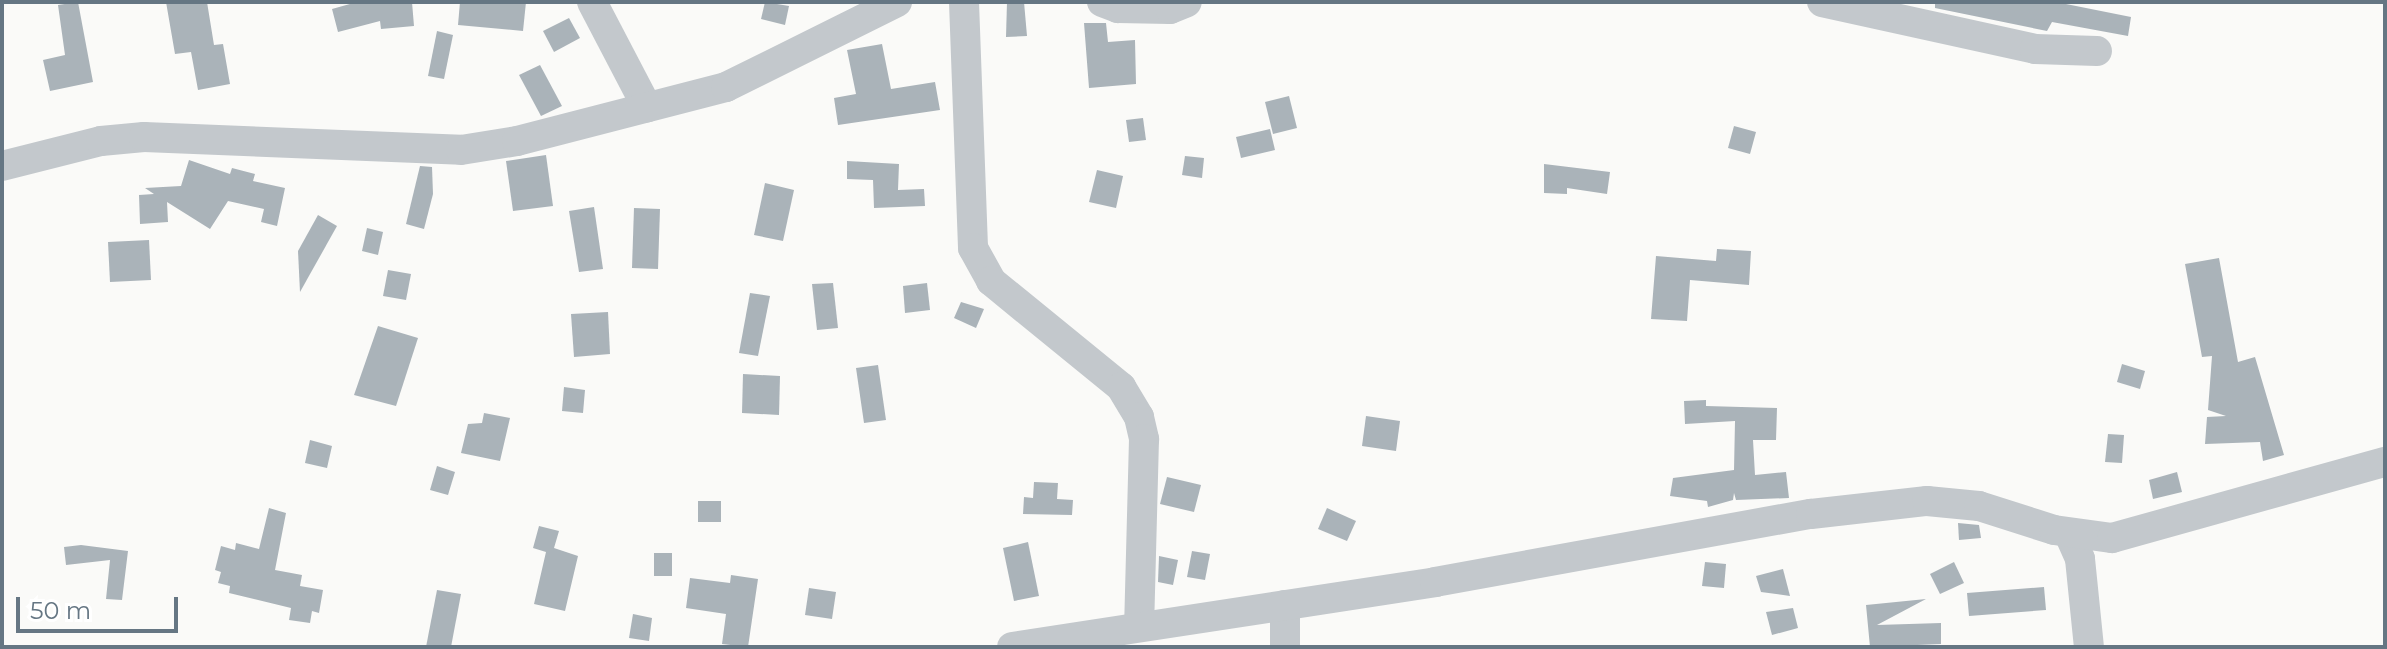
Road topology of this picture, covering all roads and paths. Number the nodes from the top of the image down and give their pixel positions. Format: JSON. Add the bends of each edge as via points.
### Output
{"nodes":[{"id":1,"x":592,"y":2,"type":"edge"},
{"id":2,"x":897,"y":2,"type":"edge"},
{"id":3,"x":964,"y":2,"type":"edge"},
{"id":4,"x":1102,"y":2,"type":"edge"},
{"id":5,"x":1187,"y":2,"type":"edge"},
{"id":6,"x":1822,"y":2,"type":"edge"},
{"id":7,"x":2097,"y":51,"type":"dead end"},
{"id":8,"x":647,"y":107,"type":"junction"},
{"id":9,"x":2,"y":166,"type":"edge"},
{"id":10,"x":2385,"y":462,"type":"edge"},
{"id":11,"x":2069,"y":534,"type":"junction"},
{"id":12,"x":1285,"y":605,"type":"junction"},
{"id":13,"x":1139,"y":627,"type":"junction"},
{"id":14,"x":1012,"y":647,"type":"edge"},
{"id":15,"x":1285,"y":647,"type":"edge"},
{"id":16,"x":2089,"y":647,"type":"edge"}],
"edges":[{"from":1,"to":8,"type":"street"},
{"from":2,"to":8,"type":"street","via":[[726,87]]},
{"from":3,"to":13,"type":"street","via":[[973,248],[991,281],[1121,387],[1139,417],[1144,439]]},
{"from":4,"to":5,"type":"street","via":[[1118,8],[1170,9]]},
{"from":6,"to":7,"type":"street","via":[[2035,49]]},
{"from":8,"to":9,"type":"street","via":[[461,150],[144,137],[101,141]]},
{"from":10,"to":11,"type":"street","via":[[2112,538]]},
{"from":11,"to":12,"type":"street","via":[[1979,506],[1927,501],[1811,514]]},
{"from":11,"to":16,"type":"street","via":[[2080,559]]},
{"from":12,"to":13,"type":"street"},
{"from":12,"to":15,"type":"street"},
{"from":13,"to":14,"type":"street"}]}
